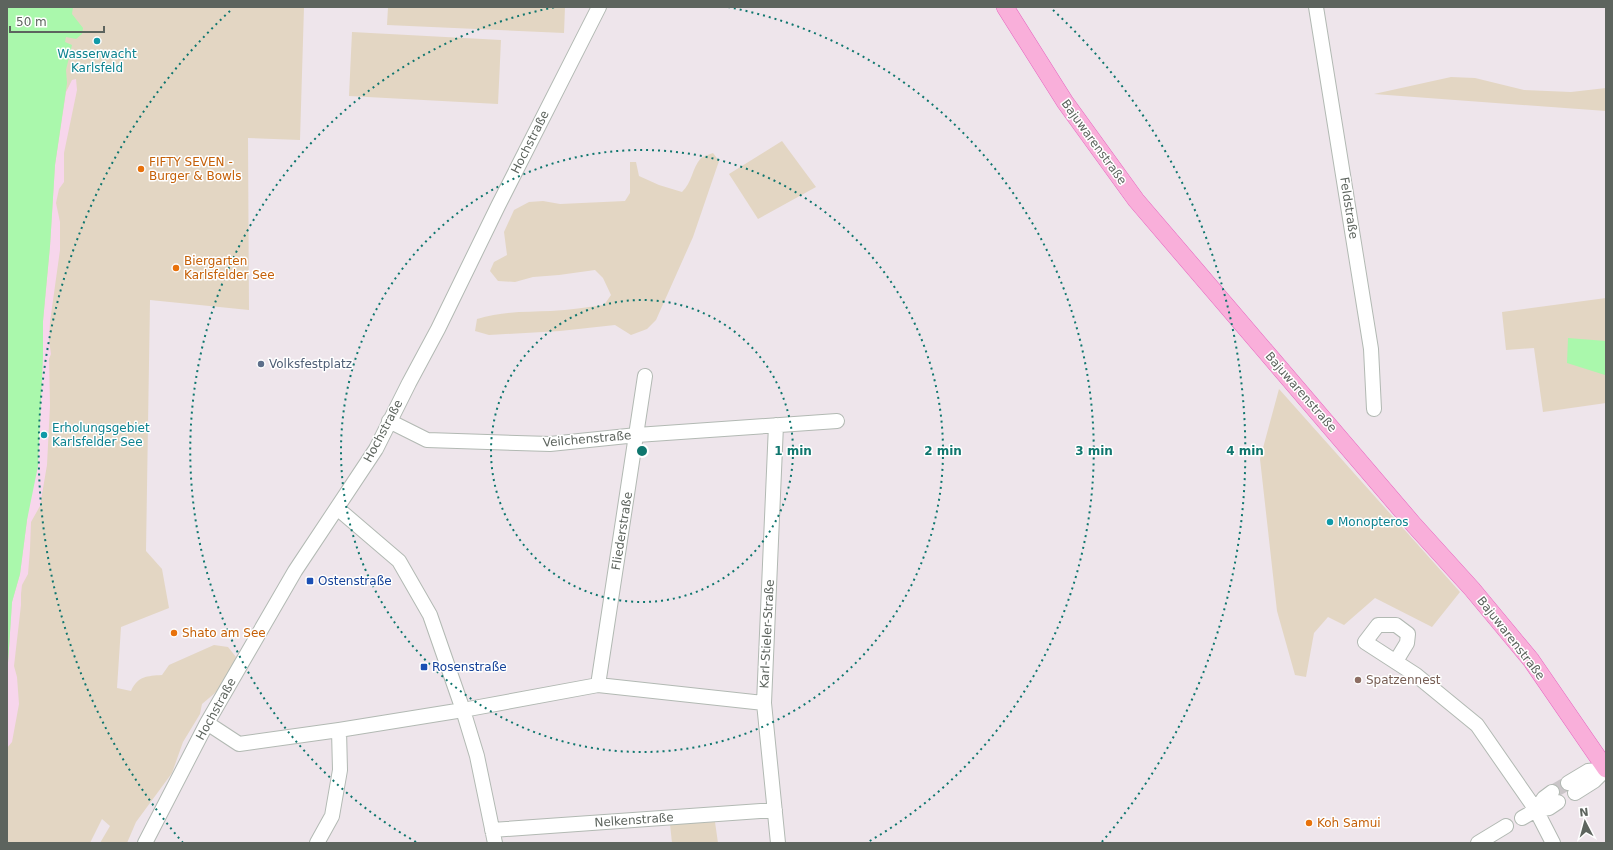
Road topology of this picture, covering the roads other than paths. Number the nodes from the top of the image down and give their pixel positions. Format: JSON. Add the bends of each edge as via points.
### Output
{"nodes":[{"id":1,"x":599,"y":7,"type":"edge"},
{"id":2,"x":1005,"y":7,"type":"edge"},
{"id":3,"x":1316,"y":7,"type":"edge"},
{"id":4,"x":645,"y":376,"type":"dead end"},
{"id":5,"x":1374,"y":409,"type":"dead end"},
{"id":6,"x":837,"y":421,"type":"dead end"},
{"id":7,"x":389,"y":422,"type":"junction"},
{"id":8,"x":776,"y":425,"type":"junction"},
{"id":9,"x":637,"y":435,"type":"junction"},
{"id":10,"x":337,"y":508,"type":"junction"},
{"id":11,"x":1396,"y":661,"type":"dead end"},
{"id":12,"x":598,"y":685,"type":"junction"},
{"id":13,"x":764,"y":703,"type":"junction"},
{"id":14,"x":463,"y":710,"type":"junction"},
{"id":15,"x":207,"y":723,"type":"junction"},
{"id":16,"x":339,"y":730,"type":"junction"},
{"id":17,"x":1606,"y":769,"type":"edge"},
{"id":18,"x":1571,"y":788,"type":"tunnel mouth"},
{"id":19,"x":1555,"y":797,"type":"tunnel mouth"},
{"id":20,"x":775,"y":810,"type":"junction"},
{"id":21,"x":1536,"y":810,"type":"junction"},
{"id":22,"x":1522,"y":818,"type":"dead end"},
{"id":23,"x":1506,"y":826,"type":"dead end"},
{"id":24,"x":494,"y":836,"type":"edge"},
{"id":25,"x":145,"y":843,"type":"edge"},
{"id":26,"x":317,"y":843,"type":"edge"},
{"id":27,"x":778,"y":843,"type":"edge"},
{"id":28,"x":1478,"y":843,"type":"edge"},
{"id":29,"x":1553,"y":843,"type":"edge"}],
"edges":[{"from":1,"to":7,"type":"street","name":"Hochstraße"},
{"from":2,"to":17,"type":"main road","name":"Bajuwarenstraße","via":[[1065,102],[1136,200],[1472,589],[1530,660]]},
{"from":3,"to":5,"type":"street","name":"Feldstraße","via":[[1371,349]]},
{"from":4,"to":9,"type":"street","name":"Fliederstraße"},
{"from":6,"to":8,"type":"street","name":"Veilchenstraße"},
{"from":7,"to":9,"type":"street","name":"Veilchenstraße","via":[[427,440],[550,444]]},
{"from":7,"to":10,"type":"street","name":"Hochstraße","via":[[376,449]]},
{"from":8,"to":9,"type":"street","name":"Veilchenstraße"},
{"from":8,"to":13,"type":"street","name":"Karl-Stieler-Straße"},
{"from":9,"to":12,"type":"street","name":"Fliederstraße"},
{"from":10,"to":14,"type":"street","via":[[399,561],[430,615]]},
{"from":10,"to":15,"type":"street","name":"Hochstraße","via":[[295,572]]},
{"from":11,"to":21,"type":"street","via":[[1477,725]]},
{"from":12,"to":13,"type":"street"},
{"from":12,"to":14,"type":"street"},
{"from":13,"to":20,"type":"street","name":"Karl-Stieler-Straße"},
{"from":14,"to":16,"type":"street"},
{"from":14,"to":24,"type":"street","via":[[477,756]]},
{"from":15,"to":16,"type":"street","via":[[239,744]]},
{"from":15,"to":25,"type":"street","name":"Hochstraße"},
{"from":16,"to":26,"type":"street","via":[[340,770],[332,816]]},
{"from":17,"to":18,"type":"street","via":[[1588,771]]},
{"from":19,"to":21,"type":"street","via":[[1544,798]]},
{"from":20,"to":24,"type":"street","name":"Nelkenstraße"},
{"from":20,"to":27,"type":"street","name":"Karl-Stieler-Straße"},
{"from":21,"to":22,"type":"street"},
{"from":21,"to":29,"type":"street"},
{"from":23,"to":28,"type":"street"}]}
